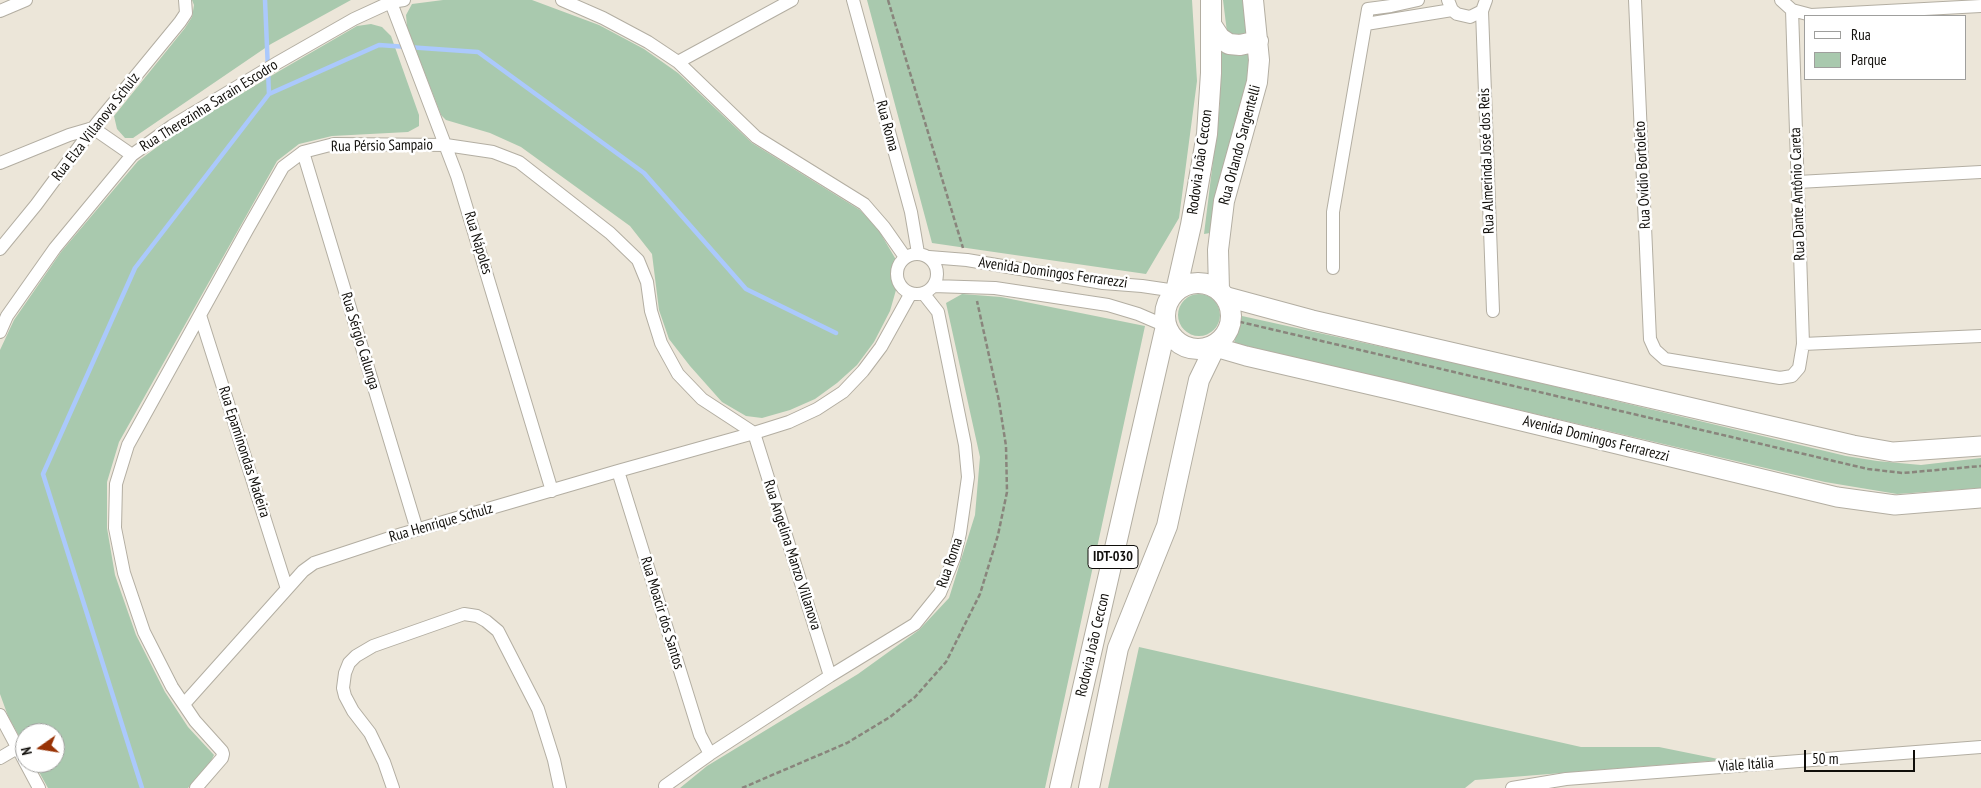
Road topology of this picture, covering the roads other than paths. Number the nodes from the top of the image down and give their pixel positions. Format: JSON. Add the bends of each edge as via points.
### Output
{"nodes":[{"id":1,"x":26,"y":0,"type":"edge"},
{"id":2,"x":404,"y":0,"type":"edge"},
{"id":3,"x":562,"y":0,"type":"edge"},
{"id":4,"x":792,"y":0,"type":"edge"},
{"id":5,"x":853,"y":0,"type":"edge"},
{"id":6,"x":1211,"y":0,"type":"edge"},
{"id":7,"x":1254,"y":0,"type":"edge"},
{"id":8,"x":1418,"y":0,"type":"edge"},
{"id":9,"x":1635,"y":0,"type":"edge"},
{"id":10,"x":1781,"y":0,"type":"edge"},
{"id":11,"x":390,"y":1,"type":"edge"},
{"id":12,"x":186,"y":2,"type":"edge"},
{"id":13,"x":1450,"y":5,"type":"edge"},
{"id":14,"x":1484,"y":5,"type":"edge"},
{"id":15,"x":1981,"y":6,"type":"edge"},
{"id":16,"x":1792,"y":10,"type":"junction"},
{"id":17,"x":0,"y":11,"type":"edge"},
{"id":18,"x":1366,"y":24,"type":"junction"},
{"id":19,"x":1212,"y":26,"type":"junction"},
{"id":20,"x":1258,"y":41,"type":"junction"},
{"id":21,"x":678,"y":62,"type":"junction"},
{"id":22,"x":93,"y":128,"type":"junction"},
{"id":23,"x":446,"y":145,"type":"junction"},
{"id":24,"x":303,"y":152,"type":"junction"},
{"id":25,"x":132,"y":156,"type":"junction"},
{"id":26,"x":0,"y":163,"type":"edge"},
{"id":27,"x":1981,"y":172,"type":"edge"},
{"id":28,"x":1798,"y":182,"type":"junction"},
{"id":29,"x":0,"y":249,"type":"edge"},
{"id":30,"x":917,"y":255,"type":"junction"},
{"id":31,"x":1333,"y":268,"type":"dead end"},
{"id":32,"x":922,"y":291,"type":"junction"},
{"id":33,"x":1176,"y":291,"type":"junction"},
{"id":34,"x":1223,"y":294,"type":"junction"},
{"id":35,"x":1493,"y":311,"type":"dead end"},
{"id":36,"x":4,"y":314,"type":"edge"},
{"id":37,"x":200,"y":315,"type":"junction"},
{"id":38,"x":1166,"y":326,"type":"junction"},
{"id":39,"x":0,"y":332,"type":"edge"},
{"id":40,"x":1981,"y":336,"type":"edge"},
{"id":41,"x":1803,"y":344,"type":"junction"},
{"id":42,"x":1215,"y":347,"type":"junction"},
{"id":43,"x":1792,"y":376,"type":"joint"},
{"id":44,"x":754,"y":434,"type":"junction"},
{"id":45,"x":1981,"y":446,"type":"edge"},
{"id":46,"x":618,"y":471,"type":"junction"},
{"id":47,"x":552,"y":491,"type":"junction"},
{"id":48,"x":1981,"y":498,"type":"edge"},
{"id":49,"x":417,"y":530,"type":"junction"},
{"id":50,"x":287,"y":589,"type":"junction"},
{"id":51,"x":830,"y":676,"type":"junction"},
{"id":52,"x":184,"y":704,"type":"junction"},
{"id":53,"x":0,"y":715,"type":"edge"},
{"id":54,"x":15,"y":744,"type":"edge"},
{"id":55,"x":1981,"y":747,"type":"edge"},
{"id":56,"x":15,"y":749,"type":"edge"},
{"id":57,"x":710,"y":754,"type":"junction"},
{"id":58,"x":0,"y":758,"type":"edge"},
{"id":59,"x":31,"y":773,"type":"edge"},
{"id":60,"x":664,"y":786,"type":"dead end"},
{"id":61,"x":39,"y":788,"type":"edge"},
{"id":62,"x":196,"y":788,"type":"edge"},
{"id":63,"x":393,"y":788,"type":"edge"},
{"id":64,"x":560,"y":788,"type":"edge"},
{"id":65,"x":1060,"y":788,"type":"edge"},
{"id":66,"x":1089,"y":788,"type":"edge"},
{"id":67,"x":1515,"y":788,"type":"edge"}],
"edges":[{"from":1,"to":17,"type":"street"},
{"from":2,"to":11,"type":"street","name":"Rua Therezinha Sarain Escodro"},
{"from":3,"to":21,"type":"street","via":[[648,42]]},
{"from":4,"to":21,"type":"street"},
{"from":5,"to":30,"type":"street","name":"Rua Roma","via":[[911,212]]},
{"from":6,"to":19,"type":"main road","name":"Rodovia João Ceccon"},
{"from":7,"to":20,"type":"main road","name":"Rua Orlando Sargentelli"},
{"from":8,"to":18,"type":"street","via":[[1368,9]]},
{"from":9,"to":43,"type":"street","name":"Rua Ovídio Bortoleto","via":[[1650,339],[1655,350],[1665,359],[1780,378]]},
{"from":10,"to":16,"type":"street"},
{"from":11,"to":23,"type":"street","name":"Rua Nápoles"},
{"from":11,"to":25,"type":"street","name":"Rua Therezinha Sarain Escodro","via":[[172,126]]},
{"from":12,"to":22,"type":"street","name":"Rua Elza Villanova Schulz","via":[[186,13],[180,22]]},
{"from":13,"to":14,"type":"street","via":[[1463,17],[1470,17]]},
{"from":13,"to":18,"type":"street"},
{"from":14,"to":35,"type":"street","name":"Rua Almerinda José dos Reis"},
{"from":15,"to":16,"type":"street","via":[[1811,15]]},
{"from":16,"to":28,"type":"street","name":"Rua Dante Antônio Careta"},
{"from":18,"to":31,"type":"street","via":[[1334,212]]},
{"from":19,"to":20,"type":"main road","via":[[1229,44]]},
{"from":19,"to":33,"type":"main road","name":"Rodovia João Ceccon","via":[[1207,134]]},
{"from":20,"to":34,"type":"main road","name":"Rua Orlando Sargentelli","via":[[1258,82],[1224,201],[1218,250]]},
{"from":21,"to":30,"type":"street","via":[[756,137],[864,204],[884,227]]},
{"from":22,"to":25,"type":"street"},
{"from":22,"to":26,"type":"street"},
{"from":22,"to":29,"type":"street","name":"Rua Elza Villanova Schulz"},
{"from":23,"to":24,"type":"street","name":"Rua Pérsio Sampaio","via":[[334,144]]},
{"from":23,"to":44,"type":"street","name":"Rua Pérsio Sampaio","via":[[493,152],[519,162],[624,245],[638,260],[647,282],[651,311],[662,343],[678,374],[702,399]]},
{"from":23,"to":47,"type":"street","name":"Rua Nápoles"},
{"from":24,"to":37,"type":"street","name":"Rua Pérsio Sampaio","via":[[284,167]]},
{"from":24,"to":49,"type":"street","name":"Rua Sérgio Calunga"},
{"from":25,"to":36,"type":"street","name":"Rua Therezinha Sarain Escodro"},
{"from":27,"to":28,"type":"street"},
{"from":28,"to":41,"type":"street","name":"Rua Dante Antônio Careta"},
{"from":30,"to":32,"type":"street","name":"Rua Roma","via":[[937,272]]},
{"from":30,"to":32,"type":"street","name":"Rua Roma","via":[[898,267],[896,273],[900,286]]},
{"from":30,"to":33,"type":"street","name":"Avenida Domingos Ferrarezzi"},
{"from":32,"to":38,"type":"street","name":"Avenida Domingos Ferrarezzi","via":[[974,287],[1108,305]]},
{"from":32,"to":44,"type":"street","via":[[898,315],[881,347],[843,392],[817,409]]},
{"from":32,"to":51,"type":"street","name":"Rua Roma","via":[[938,312],[965,445],[968,477],[960,533],[940,593],[914,624]]},
{"from":33,"to":34,"type":"main road","via":[[1202,282]]},
{"from":33,"to":38,"type":"main road","via":[[1166,307]]},
{"from":34,"to":42,"type":"main road","via":[[1231,309],[1232,320],[1224,338]]},
{"from":34,"to":45,"type":"main road","via":[[1312,320],[1853,445],[1894,452]]},
{"from":36,"to":39,"type":"street","name":"Rua Therezinha Sarain Escodro"},
{"from":37,"to":50,"type":"street","name":"Rua Epaminondas Madeira"},
{"from":37,"to":52,"type":"street","name":"Rua Pérsio Sampaio","via":[[128,445],[116,484],[115,528],[124,573],[144,632]]},
{"from":38,"to":42,"type":"main road","via":[[1170,335],[1186,348]]},
{"from":38,"to":65,"type":"main road","name":"Rodovia João Ceccon","number":"IDT-030"},
{"from":40,"to":41,"type":"street"},
{"from":41,"to":43,"type":"street","name":"Rua Dante Antônio Careta","via":[[1799,368]]},
{"from":42,"to":48,"type":"main road","name":"Avenida Domingos Ferrarezzi","via":[[1836,497],[1894,505]]},
{"from":42,"to":66,"type":"main road","name":"Rodovia João Ceccon","number":"IDT-030","via":[[1199,380],[1167,526],[1118,648]]},
{"from":44,"to":46,"type":"street","name":"Rua Henrique Schulz"},
{"from":44,"to":51,"type":"street","name":"Rua Angelina Manzo Villanova"},
{"from":46,"to":47,"type":"street","name":"Rua Henrique Schulz"},
{"from":46,"to":57,"type":"street","name":"Rua Moacir dos Santos","via":[[700,735]]},
{"from":47,"to":49,"type":"street","name":"Rua Henrique Schulz"},
{"from":49,"to":50,"type":"street","name":"Rua Henrique Schulz","via":[[314,563]]},
{"from":50,"to":52,"type":"street","name":"Rua Henrique Schulz"},
{"from":51,"to":57,"type":"street","name":"Rua Roma"},
{"from":52,"to":62,"type":"street","name":"Rua Pérsio Sampaio","via":[[222,751],[222,758]]},
{"from":53,"to":54,"type":"street"},
{"from":55,"to":67,"type":"street","name":"Viale Itália","via":[[1566,779]]},
{"from":56,"to":58,"type":"street"},
{"from":57,"to":60,"type":"street","name":"Rua Roma"},
{"from":59,"to":61,"type":"street"},
{"from":63,"to":64,"type":"street","via":[[370,733],[345,696],[345,673],[356,656],[373,646],[464,614],[477,616],[498,631],[538,709]]}]}
